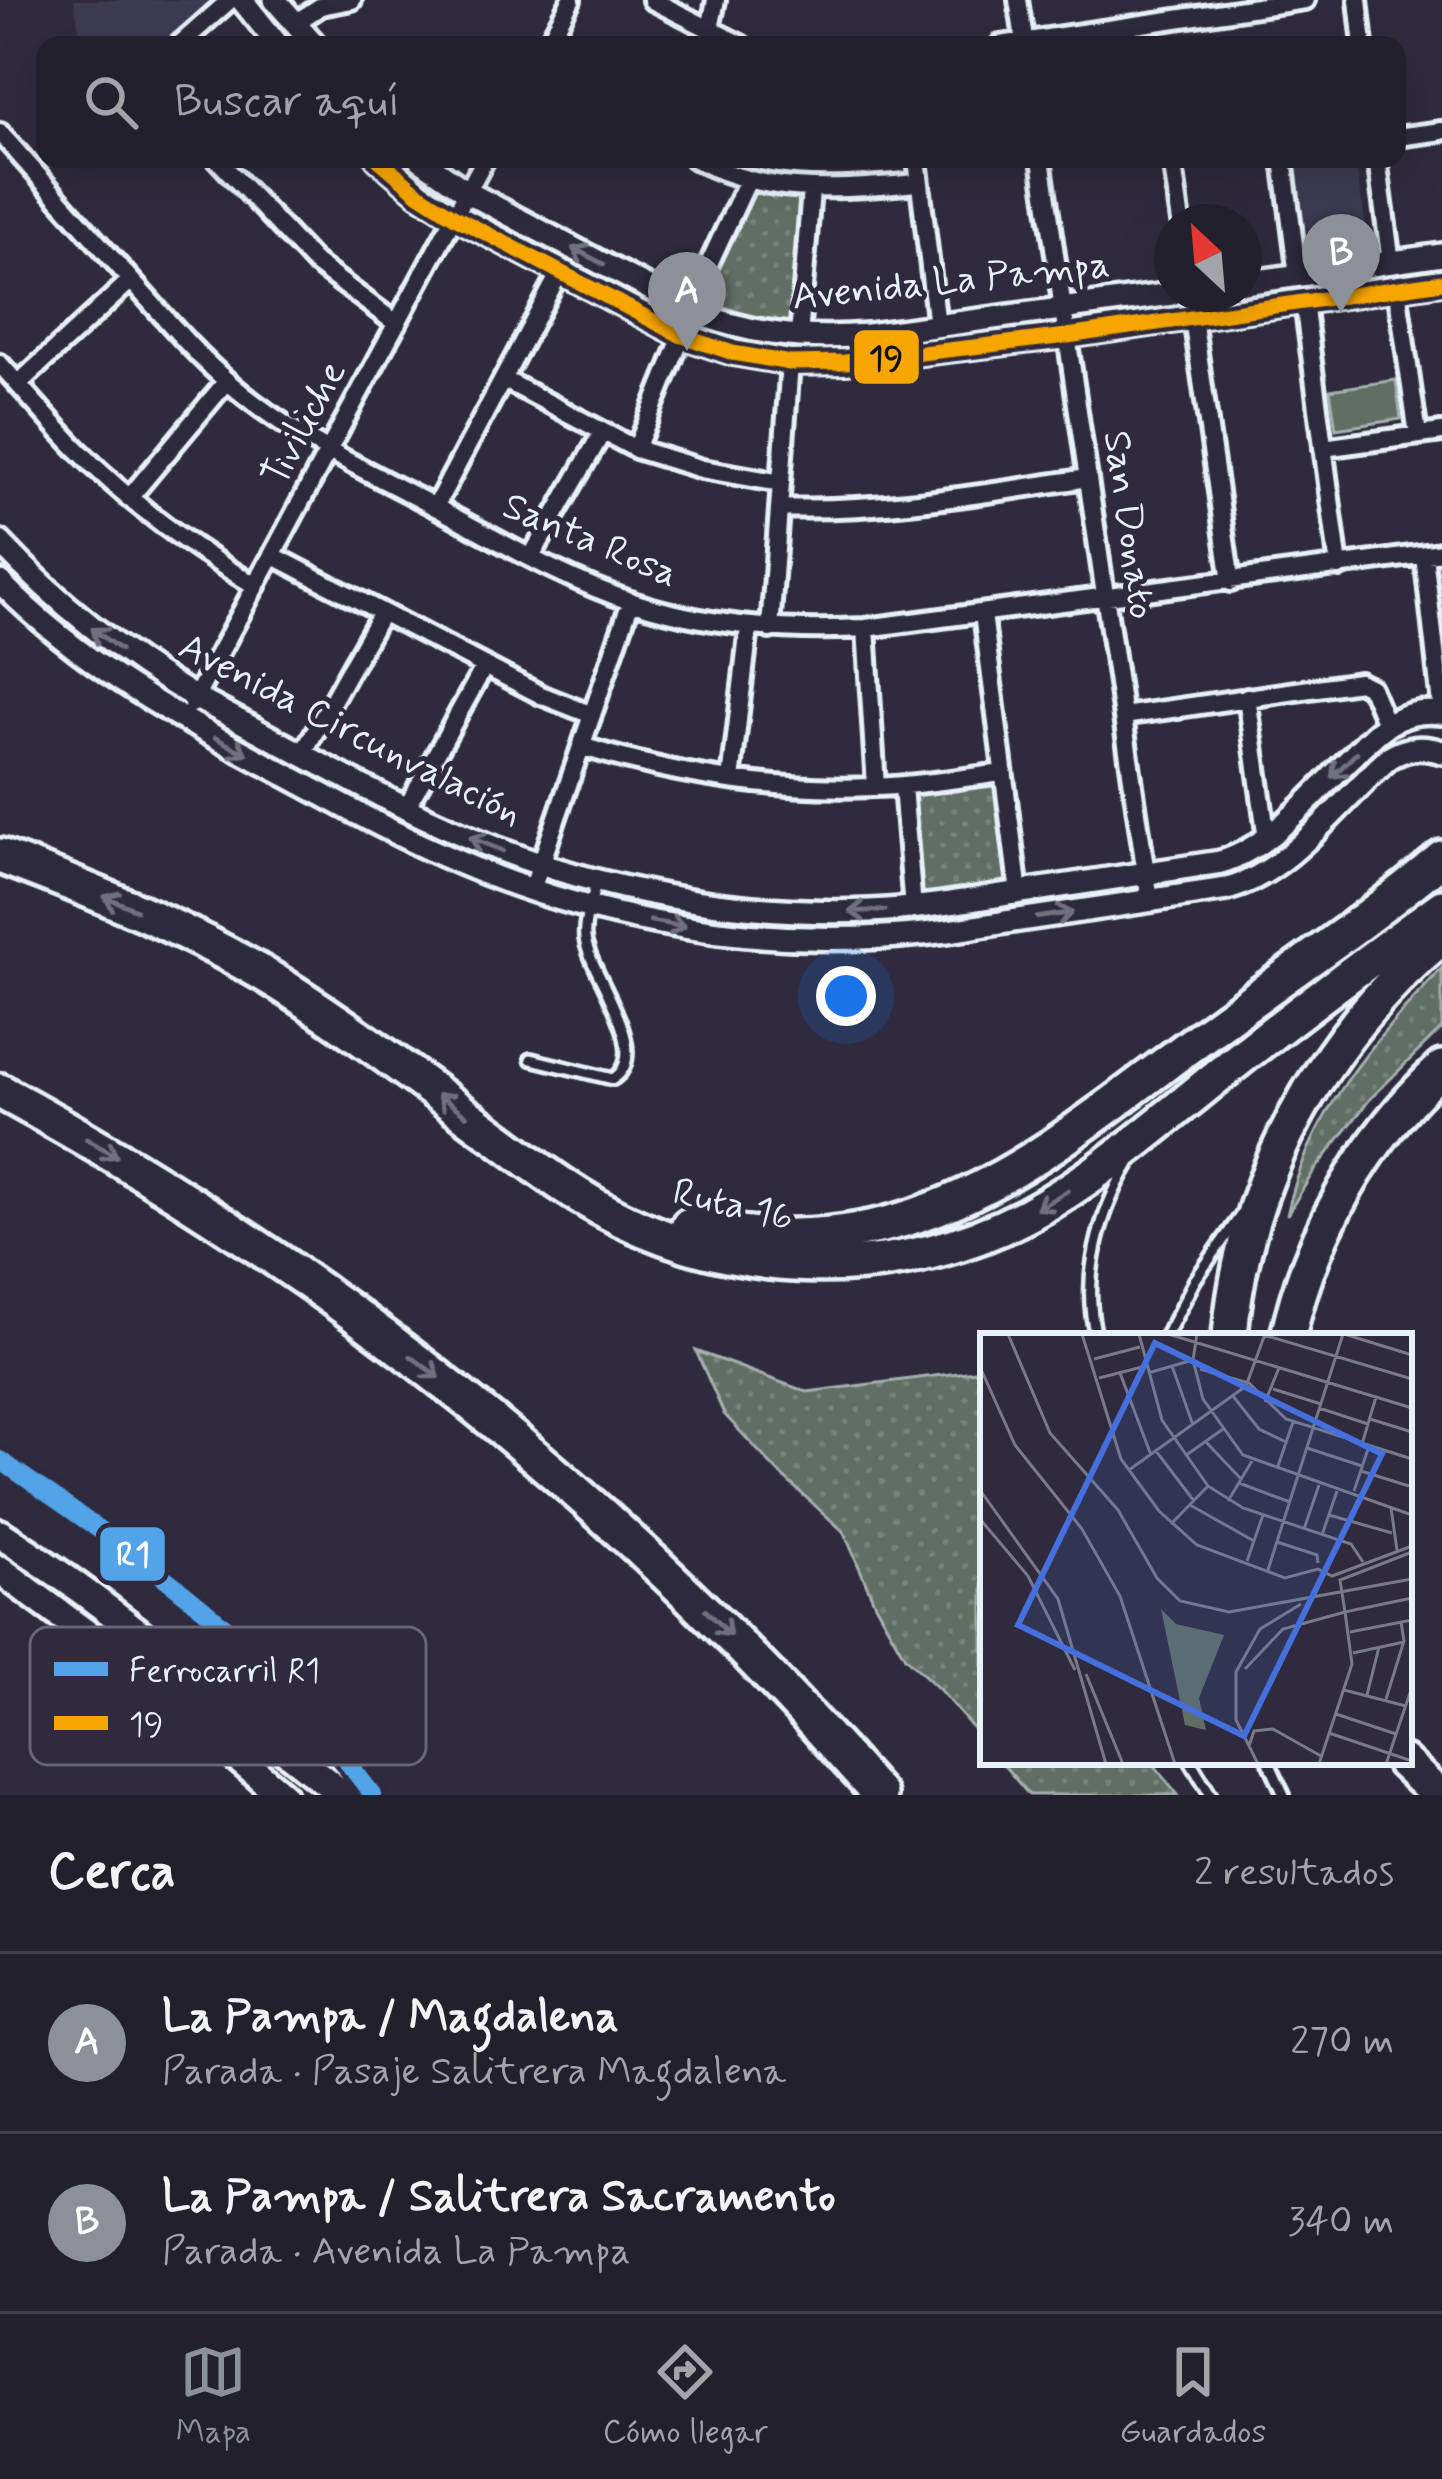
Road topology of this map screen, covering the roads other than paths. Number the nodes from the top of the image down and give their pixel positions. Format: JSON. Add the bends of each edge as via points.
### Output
{"nodes":[{"id":1,"x":230,"y":0,"type":"edge"},
{"id":2,"x":242,"y":0,"type":"edge"},
{"id":3,"x":275,"y":0,"type":"edge"},
{"id":4,"x":352,"y":0,"type":"edge"},
{"id":5,"x":571,"y":0,"type":"edge"},
{"id":6,"x":652,"y":0,"type":"edge"},
{"id":7,"x":716,"y":0,"type":"edge"},
{"id":8,"x":1018,"y":0,"type":"edge"},
{"id":9,"x":1305,"y":0,"type":"edge"},
{"id":10,"x":1358,"y":0,"type":"edge"},
{"id":11,"x":295,"y":22,"type":"junction"},
{"id":12,"x":710,"y":29,"type":"junction"},
{"id":13,"x":189,"y":36,"type":"edge"},
{"id":14,"x":271,"y":36,"type":"edge"},
{"id":15,"x":307,"y":36,"type":"edge"},
{"id":16,"x":552,"y":36,"type":"edge"},
{"id":17,"x":724,"y":36,"type":"edge"},
{"id":18,"x":1023,"y":36,"type":"edge"},
{"id":19,"x":1070,"y":36,"type":"edge"},
{"id":20,"x":1362,"y":36,"type":"edge"},
{"id":21,"x":1442,"y":130,"type":"edge"},
{"id":22,"x":1406,"y":136,"type":"edge"},
{"id":23,"x":2,"y":140,"type":"edge"},
{"id":24,"x":42,"y":168,"type":"edge"},
{"id":25,"x":226,"y":168,"type":"edge"},
{"id":26,"x":389,"y":168,"type":"edge"},
{"id":27,"x":433,"y":168,"type":"edge"},
{"id":28,"x":480,"y":168,"type":"edge"},
{"id":29,"x":718,"y":168,"type":"edge"},
{"id":30,"x":918,"y":168,"type":"edge"},
{"id":31,"x":1043,"y":168,"type":"edge"},
{"id":32,"x":1173,"y":168,"type":"edge"},
{"id":33,"x":1283,"y":168,"type":"edge"},
{"id":34,"x":1379,"y":168,"type":"edge"},
{"id":35,"x":36,"y":174,"type":"junction"},
{"id":36,"x":748,"y":180,"type":"junction"},
{"id":37,"x":920,"y":183,"type":"junction"},
{"id":38,"x":811,"y":190,"type":"junction"},
{"id":39,"x":467,"y":192,"type":"junction"},
{"id":40,"x":1178,"y":204,"type":"edge"},
{"id":41,"x":455,"y":217,"type":"junction"},
{"id":42,"x":1442,"y":255,"type":"edge"},
{"id":43,"x":1390,"y":262,"type":"junction"},
{"id":44,"x":560,"y":272,"type":"junction"},
{"id":45,"x":1298,"y":276,"type":"junction"},
{"id":46,"x":131,"y":280,"type":"junction"},
{"id":47,"x":1262,"y":281,"type":"edge"},
{"id":48,"x":1442,"y":282,"type":"edge"},
{"id":49,"x":1397,"y":289,"type":"junction"},
{"id":50,"x":1154,"y":296,"type":"edge"},
{"id":51,"x":1304,"y":302,"type":"junction"},
{"id":52,"x":688,"y":309,"type":"junction"},
{"id":53,"x":1064,"y":309,"type":"junction"},
{"id":54,"x":1193,"y":318,"type":"junction"},
{"id":55,"x":397,"y":324,"type":"junction"},
{"id":56,"x":937,"y":326,"type":"junction"},
{"id":57,"x":682,"y":336,"type":"junction"},
{"id":58,"x":1067,"y":336,"type":"junction"},
{"id":59,"x":799,"y":337,"type":"junction"},
{"id":60,"x":790,"y":362,"type":"junction"},
{"id":61,"x":0,"y":364,"type":"edge"},
{"id":62,"x":502,"y":379,"type":"junction"},
{"id":63,"x":227,"y":381,"type":"junction"},
{"id":64,"x":18,"y":384,"type":"junction"},
{"id":65,"x":1442,"y":432,"type":"edge"},
{"id":66,"x":602,"y":434,"type":"junction"},
{"id":67,"x":1418,"y":435,"type":"junction"},
{"id":68,"x":1323,"y":448,"type":"junction"},
{"id":69,"x":636,"y":449,"type":"junction"},
{"id":70,"x":328,"y":452,"type":"junction"},
{"id":71,"x":1088,"y":478,"type":"junction"},
{"id":72,"x":781,"y":483,"type":"junction"},
{"id":73,"x":129,"y":498,"type":"junction"},
{"id":74,"x":435,"y":507,"type":"junction"},
{"id":75,"x":778,"y":508,"type":"junction"},
{"id":76,"x":0,"y":542,"type":"edge"},
{"id":77,"x":1433,"y":554,"type":"edge"},
{"id":78,"x":272,"y":555,"type":"junction"},
{"id":79,"x":531,"y":557,"type":"junction"},
{"id":80,"x":1339,"y":567,"type":"junction"},
{"id":81,"x":1231,"y":581,"type":"junction"},
{"id":82,"x":0,"y":582,"type":"edge"},
{"id":83,"x":256,"y":586,"type":"junction"},
{"id":84,"x":1106,"y":598,"type":"junction"},
{"id":85,"x":631,"y":601,"type":"junction"},
{"id":86,"x":381,"y":614,"type":"junction"},
{"id":87,"x":983,"y":614,"type":"junction"},
{"id":88,"x":749,"y":627,"type":"junction"},
{"id":89,"x":866,"y":628,"type":"junction"},
{"id":90,"x":770,"y":629,"type":"junction"},
{"id":91,"x":484,"y":667,"type":"junction"},
{"id":92,"x":1247,"y":697,"type":"junction"},
{"id":93,"x":196,"y":698,"type":"junction"},
{"id":94,"x":1442,"y":713,"type":"edge"},
{"id":95,"x":592,"y":715,"type":"junction"},
{"id":96,"x":1123,"y":716,"type":"junction"},
{"id":97,"x":184,"y":721,"type":"junction"},
{"id":98,"x":1387,"y":726,"type":"junction"},
{"id":99,"x":581,"y":746,"type":"junction"},
{"id":100,"x":1442,"y":752,"type":"edge"},
{"id":101,"x":303,"y":754,"type":"junction"},
{"id":102,"x":1003,"y":772,"type":"junction"},
{"id":103,"x":731,"y":780,"type":"junction"},
{"id":104,"x":903,"y":785,"type":"junction"},
{"id":105,"x":876,"y":787,"type":"junction"},
{"id":106,"x":407,"y":807,"type":"junction"},
{"id":107,"x":1267,"y":839,"type":"junction"},
{"id":108,"x":0,"y":856,"type":"edge"},
{"id":109,"x":1442,"y":858,"type":"edge"},
{"id":110,"x":541,"y":864,"type":"junction"},
{"id":111,"x":1146,"y":873,"type":"junction"},
{"id":112,"x":597,"y":880,"type":"junction"},
{"id":113,"x":532,"y":890,"type":"junction"},
{"id":114,"x":1019,"y":892,"type":"junction"},
{"id":115,"x":1150,"y":901,"type":"junction"},
{"id":116,"x":1442,"y":907,"type":"edge"},
{"id":117,"x":590,"y":908,"type":"junction"},
{"id":118,"x":913,"y":909,"type":"junction"},
{"id":119,"x":1442,"y":938,"type":"edge"},
{"id":120,"x":531,"y":1058,"type":"dead end"},
{"id":121,"x":1442,"y":1069,"type":"edge"},
{"id":122,"x":0,"y":1091,"type":"edge"},
{"id":123,"x":1180,"y":1106,"type":"junction"},
{"id":124,"x":547,"y":1174,"type":"junction"},
{"id":125,"x":1266,"y":1181,"type":"junction"},
{"id":126,"x":1096,"y":1333,"type":"edge"},
{"id":127,"x":1167,"y":1333,"type":"edge"},
{"id":128,"x":1230,"y":1333,"type":"edge"},
{"id":129,"x":1289,"y":1333,"type":"edge"},
{"id":130,"x":0,"y":1534,"type":"edge"},
{"id":131,"x":0,"y":1570,"type":"edge"},
{"id":132,"x":76,"y":1627,"type":"edge"},
{"id":133,"x":130,"y":1627,"type":"edge"},
{"id":134,"x":246,"y":1765,"type":"edge"},
{"id":135,"x":306,"y":1765,"type":"edge"},
{"id":136,"x":1193,"y":1765,"type":"edge"},
{"id":137,"x":1270,"y":1765,"type":"edge"},
{"id":138,"x":1382,"y":1765,"type":"edge"},
{"id":139,"x":1406,"y":1765,"type":"edge"},
{"id":140,"x":282,"y":1795,"type":"edge"},
{"id":141,"x":343,"y":1795,"type":"edge"},
{"id":142,"x":879,"y":1795,"type":"edge"},
{"id":143,"x":1211,"y":1795,"type":"edge"},
{"id":144,"x":1284,"y":1795,"type":"edge"},
{"id":145,"x":1412,"y":1795,"type":"edge"},
{"id":146,"x":1438,"y":1795,"type":"edge"}],
"edges":[{"from":1,"to":13,"type":"street"},
{"from":2,"to":14,"type":"street"},
{"from":3,"to":11,"type":"street"},
{"from":4,"to":11,"type":"street"},
{"from":5,"to":16,"type":"street"},
{"from":6,"to":12,"type":"street"},
{"from":7,"to":12,"type":"street"},
{"from":8,"to":18,"type":"street"},
{"from":9,"to":19,"type":"street"},
{"from":10,"to":20,"type":"street"},
{"from":11,"to":15,"type":"street"},
{"from":12,"to":17,"type":"street"},
{"from":21,"to":22,"type":"street"},
{"from":23,"to":35,"type":"street","name":"Santa Rosa"},
{"from":24,"to":35,"type":"street"},
{"from":25,"to":55,"type":"street","via":[[315,263]]},
{"from":26,"to":41,"type":"street","name":"Avenida La Pampa"},
{"from":27,"to":39,"type":"street","name":"Avenida La Pampa"},
{"from":28,"to":39,"type":"street","name":"Tiviliche"},
{"from":29,"to":36,"type":"street"},
{"from":30,"to":37,"type":"street"},
{"from":31,"to":53,"type":"street","name":"San Donato"},
{"from":32,"to":40,"type":"street"},
{"from":33,"to":45,"type":"street"},
{"from":34,"to":43,"type":"street"},
{"from":35,"to":46,"type":"street","name":"Santa Rosa"},
{"from":36,"to":38,"type":"street"},
{"from":36,"to":52,"type":"street"},
{"from":37,"to":38,"type":"street"},
{"from":37,"to":56,"type":"street"},
{"from":38,"to":59,"type":"street"},
{"from":39,"to":41,"type":"street","name":"Tiviliche"},
{"from":52,"to":39,"type":"street","name":"Avenida La Pampa","one_way":true},
{"from":41,"to":44,"type":"street","name":"Avenida La Pampa"},
{"from":41,"to":55,"type":"street","name":"Tiviliche"},
{"from":42,"to":43,"type":"street"},
{"from":43,"to":45,"type":"street"},
{"from":44,"to":57,"type":"street","name":"Avenida La Pampa"},
{"from":44,"to":62,"type":"street"},
{"from":45,"to":47,"type":"street"},
{"from":46,"to":63,"type":"street","name":"Santa Rosa"},
{"from":46,"to":64,"type":"street"},
{"from":48,"to":49,"type":"street","name":"Avenida La Pampa"},
{"from":49,"to":51,"type":"street","name":"Avenida La Pampa"},
{"from":49,"to":67,"type":"street"},
{"from":50,"to":53,"type":"street","name":"Avenida La Pampa"},
{"from":51,"to":54,"type":"street","name":"Avenida La Pampa"},
{"from":51,"to":68,"type":"street"},
{"from":52,"to":59,"type":"street","name":"Avenida La Pampa"},
{"from":53,"to":56,"type":"street","name":"Avenida La Pampa"},
{"from":53,"to":58,"type":"street","name":"San Donato"},
{"from":54,"to":58,"type":"street","name":"Avenida La Pampa"},
{"from":54,"to":81,"type":"street"},
{"from":55,"to":70,"type":"street","name":"Tiviliche"},
{"from":56,"to":59,"type":"street","name":"Avenida La Pampa"},
{"from":57,"to":60,"type":"street","name":"Avenida La Pampa"},
{"from":57,"to":69,"type":"street"},
{"from":58,"to":60,"type":"street","name":"Avenida La Pampa"},
{"from":58,"to":71,"type":"street","name":"San Donato"},
{"from":60,"to":72,"type":"street"},
{"from":61,"to":64,"type":"street"},
{"from":62,"to":66,"type":"street"},
{"from":62,"to":74,"type":"street"},
{"from":63,"to":70,"type":"street","name":"Santa Rosa"},
{"from":63,"to":73,"type":"street"},
{"from":64,"to":73,"type":"street"},
{"from":65,"to":67,"type":"street"},
{"from":66,"to":69,"type":"street"},
{"from":66,"to":79,"type":"street"},
{"from":67,"to":68,"type":"street"},
{"from":68,"to":80,"type":"street"},
{"from":69,"to":72,"type":"street"},
{"from":70,"to":74,"type":"street","name":"Santa Rosa"},
{"from":70,"to":78,"type":"street","name":"Tiviliche"},
{"from":71,"to":75,"type":"street","via":[[887,506]]},
{"from":71,"to":84,"type":"street","name":"San Donato"},
{"from":72,"to":75,"type":"street"},
{"from":73,"to":83,"type":"street"},
{"from":74,"to":79,"type":"street","name":"Santa Rosa"},
{"from":75,"to":90,"type":"street"},
{"from":93,"to":76,"type":"street","name":"Avenida Circunvalación","one_way":true,"via":[[101,635]]},
{"from":77,"to":80,"type":"street","name":"Santa Rosa"},
{"from":77,"to":94,"type":"street"},
{"from":78,"to":83,"type":"street","name":"Tiviliche"},
{"from":78,"to":86,"type":"street"},
{"from":79,"to":85,"type":"street","name":"Santa Rosa"},
{"from":80,"to":81,"type":"street","name":"Santa Rosa"},
{"from":81,"to":84,"type":"street","name":"Santa Rosa"},
{"from":82,"to":97,"type":"street","name":"Avenida Circunvalación","via":[[82,655]]},
{"from":83,"to":93,"type":"street","name":"Tiviliche"},
{"from":84,"to":87,"type":"street","name":"Santa Rosa"},
{"from":84,"to":96,"type":"street","name":"San Donato"},
{"from":85,"to":88,"type":"street","name":"Santa Rosa"},
{"from":85,"to":95,"type":"street"},
{"from":86,"to":91,"type":"street"},
{"from":86,"to":101,"type":"street"},
{"from":87,"to":89,"type":"street","name":"Santa Rosa"},
{"from":87,"to":102,"type":"street"},
{"from":88,"to":90,"type":"street","name":"Santa Rosa"},
{"from":88,"to":103,"type":"street"},
{"from":89,"to":90,"type":"street","name":"Santa Rosa"},
{"from":89,"to":105,"type":"street"},
{"from":91,"to":95,"type":"street"},
{"from":91,"to":106,"type":"street"},
{"from":92,"to":96,"type":"street"},
{"from":92,"to":98,"type":"street","via":[[1364,682]]},
{"from":92,"to":107,"type":"street"},
{"from":93,"to":97,"type":"street","name":"Tiviliche"},
{"from":93,"to":101,"type":"street","name":"Avenida Circunvalación"},
{"from":94,"to":98,"type":"street","name":"Avenida Circunvalación","via":[[1412,713]]},
{"from":95,"to":99,"type":"street"},
{"from":96,"to":111,"type":"street","name":"San Donato"},
{"from":97,"to":113,"type":"street","name":"Avenida Circunvalación","one_way":true,"via":[[398,835]]},
{"from":98,"to":107,"type":"street","name":"Avenida Circunvalación","one_way":true},
{"from":99,"to":103,"type":"street"},
{"from":99,"to":110,"type":"street"},
{"from":100,"to":115,"type":"street","name":"Avenida Circunvalación","via":[[1420,747],[1389,758],[1254,880]]},
{"from":101,"to":106,"type":"street","name":"Avenida Circunvalación"},
{"from":102,"to":104,"type":"street"},
{"from":102,"to":114,"type":"street"},
{"from":103,"to":105,"type":"street"},
{"from":104,"to":105,"type":"street"},
{"from":104,"to":118,"type":"street"},
{"from":110,"to":106,"type":"street","name":"Avenida Circunvalación","one_way":true},
{"from":107,"to":111,"type":"street","name":"Avenida Circunvalación","via":[[1233,858]]},
{"from":124,"to":108,"type":"highway","name":"Ruta 16","one_way":true,"via":[[337,1022],[224,952]]},
{"from":109,"to":124,"type":"highway","via":[[1054,1145],[929,1213],[820,1236],[735,1233],[642,1213]]},
{"from":110,"to":112,"type":"street","name":"Avenida Circunvalación"},
{"from":110,"to":113,"type":"street"},
{"from":111,"to":114,"type":"street","name":"Avenida Circunvalación"},
{"from":111,"to":115,"type":"street","name":"San Donato"},
{"from":112,"to":117,"type":"lane"},
{"from":118,"to":112,"type":"street","name":"Avenida Circunvalación","one_way":true,"via":[[738,907]]},
{"from":113,"to":117,"type":"street","name":"Avenida Circunvalación"},
{"from":114,"to":118,"type":"street","name":"Avenida Circunvalación"},
{"from":117,"to":115,"type":"street","name":"Avenida Circunvalación","one_way":true,"via":[[718,932],[840,939]]},
{"from":116,"to":123,"type":"highway","name":"Ruta 16"},
{"from":117,"to":120,"type":"lane","via":[[587,945],[628,1048],[625,1068],[613,1079]]},
{"from":119,"to":125,"type":"highway","via":[[1339,1046]]},
{"from":121,"to":129,"type":"highway","via":[[1390,1123],[1336,1205]]},
{"from":122,"to":142,"type":"highway","one_way":true,"via":[[246,1238],[453,1388],[658,1564]]},
{"from":123,"to":124,"type":"highway","name":"Ruta 16","one_way":true,"via":[[1085,1179],[1003,1227],[861,1264],[771,1262],[678,1242]]},
{"from":123,"to":126,"type":"lane","via":[[1138,1150],[1107,1206],[1095,1250]]},
{"from":125,"to":127,"type":"lane"},
{"from":125,"to":128,"type":"highway"},
{"from":130,"to":133,"type":"main road"},
{"from":131,"to":132,"type":"main road"},
{"from":134,"to":140,"type":"main road"},
{"from":135,"to":141,"type":"main road"},
{"from":136,"to":143,"type":"lane"},
{"from":137,"to":144,"type":"lane"},
{"from":138,"to":145,"type":"highway"},
{"from":139,"to":146,"type":"highway"}]}
